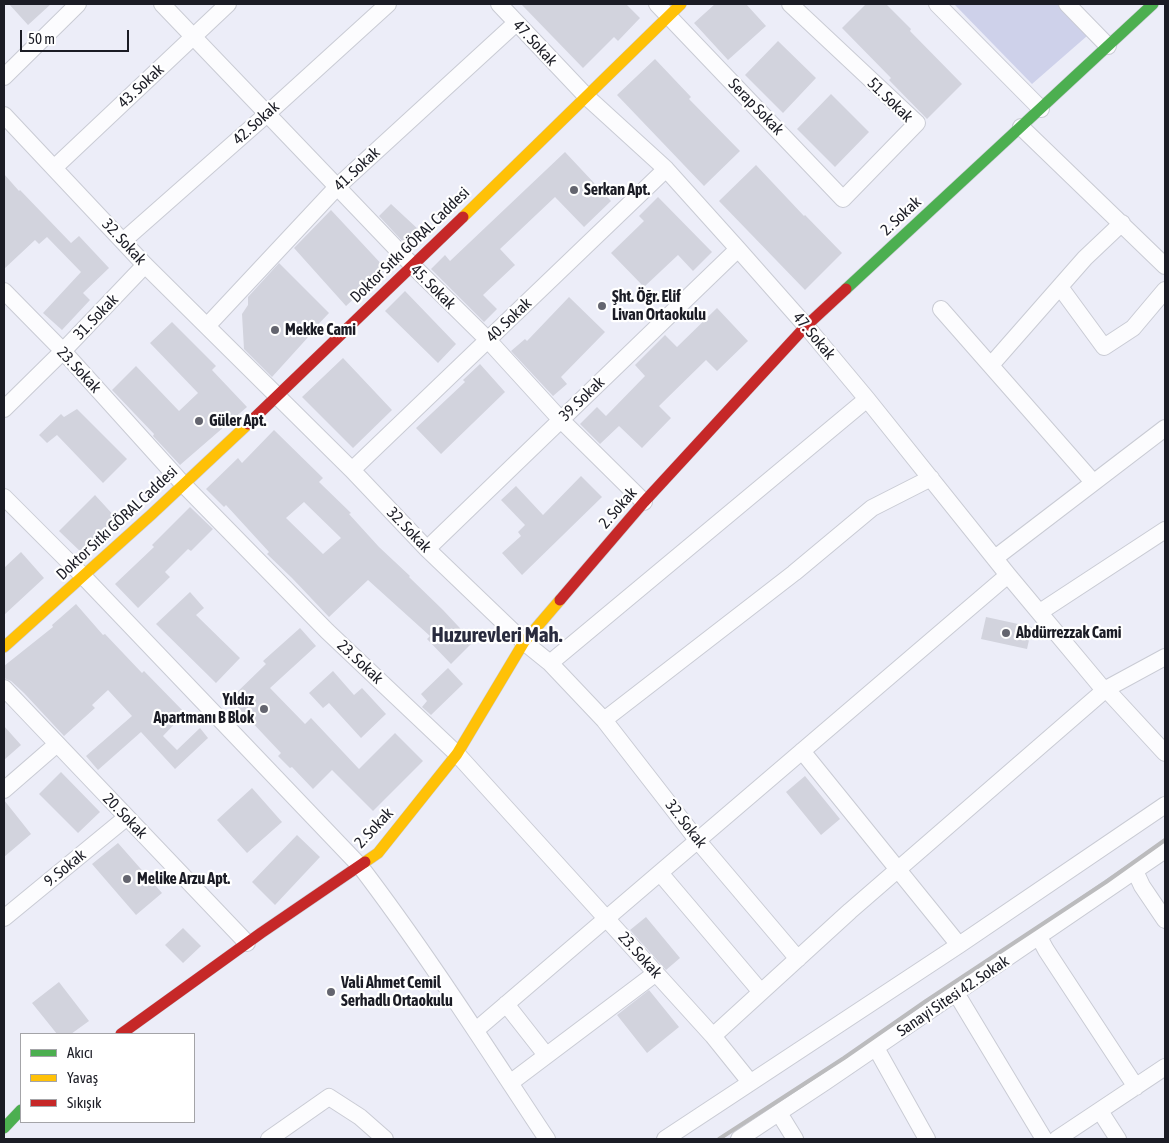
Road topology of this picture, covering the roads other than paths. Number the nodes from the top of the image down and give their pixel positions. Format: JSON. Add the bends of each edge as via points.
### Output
{"nodes":[{"id":1,"x":78,"y":4,"type":"edge"},
{"id":2,"x":162,"y":4,"type":"edge"},
{"id":3,"x":228,"y":4,"type":"edge"},
{"id":4,"x":388,"y":4,"type":"edge"},
{"id":5,"x":499,"y":4,"type":"edge"},
{"id":6,"x":681,"y":4,"type":"edge"},
{"id":7,"x":790,"y":4,"type":"edge"},
{"id":8,"x":937,"y":4,"type":"edge"},
{"id":9,"x":1067,"y":4,"type":"edge"},
{"id":10,"x":1153,"y":4,"type":"edge"},
{"id":11,"x":663,"y":10,"type":"edge"},
{"id":12,"x":516,"y":23,"type":"junction"},
{"id":13,"x":193,"y":36,"type":"junction"},
{"id":14,"x":1108,"y":46,"type":"junction"},
{"id":15,"x":4,"y":76,"type":"edge"},
{"id":16,"x":587,"y":98,"type":"junction"},
{"id":17,"x":1041,"y":108,"type":"junction"},
{"id":18,"x":267,"y":114,"type":"junction"},
{"id":19,"x":4,"y":115,"type":"edge"},
{"id":20,"x":1021,"y":127,"type":"junction"},
{"id":21,"x":54,"y":168,"type":"junction"},
{"id":22,"x":666,"y":169,"type":"junction"},
{"id":23,"x":337,"y":187,"type":"junction"},
{"id":24,"x":844,"y":199,"type":"joint"},
{"id":25,"x":1122,"y":223,"type":"junction"},
{"id":26,"x":123,"y":241,"type":"junction"},
{"id":27,"x":738,"y":249,"type":"junction"},
{"id":28,"x":145,"y":265,"type":"junction"},
{"id":29,"x":412,"y":265,"type":"junction"},
{"id":30,"x":1165,"y":266,"type":"edge"},
{"id":31,"x":1060,"y":287,"type":"junction"},
{"id":32,"x":1165,"y":290,"type":"edge"},
{"id":33,"x":4,"y":291,"type":"edge"},
{"id":34,"x":942,"y":309,"type":"dead end"},
{"id":35,"x":207,"y":326,"type":"junction"},
{"id":36,"x":806,"y":326,"type":"junction"},
{"id":37,"x":488,"y":340,"type":"junction"},
{"id":38,"x":63,"y":352,"type":"junction"},
{"id":39,"x":990,"y":365,"type":"junction"},
{"id":40,"x":277,"y":396,"type":"junction"},
{"id":41,"x":867,"y":399,"type":"junction"},
{"id":42,"x":4,"y":409,"type":"edge"},
{"id":43,"x":561,"y":420,"type":"junction"},
{"id":44,"x":1165,"y":428,"type":"edge"},
{"id":45,"x":352,"y":470,"type":"junction"},
{"id":46,"x":931,"y":478,"type":"junction"},
{"id":47,"x":1093,"y":482,"type":"junction"},
{"id":48,"x":183,"y":484,"type":"junction"},
{"id":49,"x":4,"y":497,"type":"edge"},
{"id":50,"x":644,"y":502,"type":"junction"},
{"id":51,"x":1165,"y":530,"type":"edge"},
{"id":52,"x":427,"y":549,"type":"junction"},
{"id":53,"x":995,"y":558,"type":"junction"},
{"id":54,"x":1008,"y":575,"type":"junction"},
{"id":55,"x":84,"y":577,"type":"junction"},
{"id":56,"x":1040,"y":612,"type":"junction"},
{"id":57,"x":524,"y":642,"type":"junction"},
{"id":58,"x":4,"y":647,"type":"edge"},
{"id":59,"x":1165,"y":657,"type":"edge"},
{"id":60,"x":550,"y":663,"type":"junction"},
{"id":61,"x":4,"y":688,"type":"edge"},
{"id":62,"x":1105,"y":690,"type":"junction"},
{"id":63,"x":604,"y":720,"type":"junction"},
{"id":64,"x":57,"y":744,"type":"junction"},
{"id":65,"x":802,"y":751,"type":"junction"},
{"id":66,"x":1165,"y":753,"type":"edge"},
{"id":67,"x":457,"y":754,"type":"junction"},
{"id":68,"x":4,"y":790,"type":"edge"},
{"id":69,"x":1165,"y":805,"type":"edge"},
{"id":70,"x":127,"y":817,"type":"junction"},
{"id":71,"x":698,"y":841,"type":"junction"},
{"id":72,"x":1165,"y":850,"type":"edge"},
{"id":73,"x":360,"y":866,"type":"junction"},
{"id":74,"x":898,"y":870,"type":"junction"},
{"id":75,"x":1135,"y":871,"type":"junction"},
{"id":76,"x":660,"y":872,"type":"junction"},
{"id":77,"x":4,"y":918,"type":"edge"},
{"id":78,"x":606,"y":918,"type":"junction"},
{"id":79,"x":1165,"y":920,"type":"edge"},
{"id":80,"x":1039,"y":937,"type":"junction"},
{"id":81,"x":247,"y":943,"type":"junction"},
{"id":82,"x":959,"y":945,"type":"junction"},
{"id":83,"x":798,"y":959,"type":"junction"},
{"id":84,"x":656,"y":973,"type":"junction"},
{"id":85,"x":761,"y":992,"type":"junction"},
{"id":86,"x":956,"y":993,"type":"junction"},
{"id":87,"x":506,"y":1004,"type":"junction"},
{"id":88,"x":476,"y":1030,"type":"junction"},
{"id":89,"x":123,"y":1033,"type":"edge"},
{"id":90,"x":713,"y":1036,"type":"junction"},
{"id":91,"x":876,"y":1048,"type":"junction"},
{"id":92,"x":546,"y":1055,"type":"junction"},
{"id":93,"x":1165,"y":1067,"type":"edge"},
{"id":94,"x":750,"y":1082,"type":"junction"},
{"id":95,"x":510,"y":1083,"type":"junction"},
{"id":96,"x":1136,"y":1087,"type":"junction"},
{"id":97,"x":1100,"y":1110,"type":"junction"},
{"id":98,"x":20,"y":1111,"type":"edge"},
{"id":99,"x":778,"y":1113,"type":"junction"},
{"id":100,"x":4,"y":1128,"type":"edge"},
{"id":101,"x":269,"y":1139,"type":"edge"},
{"id":102,"x":385,"y":1139,"type":"edge"},
{"id":103,"x":547,"y":1139,"type":"edge"},
{"id":104,"x":665,"y":1139,"type":"edge"},
{"id":105,"x":739,"y":1139,"type":"edge"},
{"id":106,"x":795,"y":1139,"type":"edge"},
{"id":107,"x":927,"y":1139,"type":"edge"},
{"id":108,"x":1044,"y":1139,"type":"edge"},
{"id":109,"x":1057,"y":1139,"type":"edge"},
{"id":110,"x":1118,"y":1139,"type":"edge"}],
"edges":[{"from":1,"to":15,"type":"street"},
{"from":2,"to":13,"type":"street","name":"45. Sokak"},
{"from":3,"to":13,"type":"street","name":"43. Sokak"},
{"from":4,"to":18,"type":"street","name":"42. Sokak"},
{"from":5,"to":12,"type":"street","name":"47. Sokak"},
{"from":6,"to":11,"type":"street","name":"Doktor Sıtkı GÖRAL Caddesi"},
{"from":7,"to":24,"type":"street","name":"51. Sokak","via":[[917,123]]},
{"from":8,"to":17,"type":"street"},
{"from":9,"to":14,"type":"street"},
{"from":10,"to":14,"type":"street","name":"2. Sokak"},
{"from":11,"to":16,"type":"street","name":"Doktor Sıtkı GÖRAL Caddesi"},
{"from":11,"to":24,"type":"street","name":"Serap Sokak"},
{"from":12,"to":16,"type":"street","name":"47. Sokak"},
{"from":12,"to":23,"type":"street","name":"41. Sokak"},
{"from":13,"to":18,"type":"street","name":"45. Sokak"},
{"from":13,"to":21,"type":"street","name":"43. Sokak"},
{"from":14,"to":17,"type":"street","name":"2. Sokak"},
{"from":16,"to":22,"type":"street","name":"47. Sokak"},
{"from":16,"to":29,"type":"street","name":"Doktor Sıtkı GÖRAL Caddesi"},
{"from":17,"to":20,"type":"street","name":"2. Sokak"},
{"from":18,"to":23,"type":"street","name":"45. Sokak"},
{"from":18,"to":26,"type":"street","name":"42. Sokak"},
{"from":19,"to":21,"type":"street","name":"32. Sokak"},
{"from":20,"to":25,"type":"street"},
{"from":20,"to":36,"type":"street","name":"2. Sokak"},
{"from":21,"to":26,"type":"street","name":"32. Sokak"},
{"from":22,"to":27,"type":"street","name":"47. Sokak"},
{"from":22,"to":37,"type":"street","name":"40. Sokak"},
{"from":23,"to":29,"type":"street","name":"45. Sokak"},
{"from":23,"to":35,"type":"street","name":"41. Sokak"},
{"from":25,"to":30,"type":"street"},
{"from":25,"to":31,"type":"street"},
{"from":26,"to":28,"type":"street","name":"32. Sokak"},
{"from":27,"to":36,"type":"street","name":"47. Sokak"},
{"from":27,"to":43,"type":"street","name":"39. Sokak"},
{"from":28,"to":35,"type":"street","name":"32. Sokak"},
{"from":28,"to":38,"type":"street","name":"31. Sokak"},
{"from":29,"to":37,"type":"street","name":"45. Sokak"},
{"from":29,"to":40,"type":"street","name":"Doktor Sıtkı GÖRAL Caddesi"},
{"from":31,"to":32,"type":"street","via":[[1104,347],[1133,328]]},
{"from":31,"to":39,"type":"street"},
{"from":33,"to":38,"type":"street","name":"23. Sokak"},
{"from":34,"to":39,"type":"street"},
{"from":35,"to":40,"type":"street","name":"32. Sokak"},
{"from":36,"to":41,"type":"street","name":"47. Sokak"},
{"from":36,"to":50,"type":"street","name":"2. Sokak"},
{"from":37,"to":43,"type":"street","name":"45. Sokak"},
{"from":37,"to":45,"type":"street","name":"40. Sokak"},
{"from":38,"to":42,"type":"street","name":"31. Sokak"},
{"from":38,"to":48,"type":"street","name":"23. Sokak"},
{"from":39,"to":47,"type":"street"},
{"from":40,"to":45,"type":"street","name":"32. Sokak"},
{"from":40,"to":48,"type":"street","name":"Doktor Sıtkı GÖRAL Caddesi"},
{"from":41,"to":46,"type":"street","name":"47. Sokak"},
{"from":41,"to":60,"type":"street"},
{"from":43,"to":50,"type":"street","name":"45. Sokak"},
{"from":43,"to":52,"type":"street","name":"39. Sokak"},
{"from":44,"to":47,"type":"street"},
{"from":45,"to":52,"type":"street","name":"32. Sokak"},
{"from":46,"to":53,"type":"street","name":"47. Sokak"},
{"from":46,"to":63,"type":"street","via":[[872,508]]},
{"from":47,"to":53,"type":"street"},
{"from":48,"to":55,"type":"street","name":"Doktor Sıtkı GÖRAL Caddesi"},
{"from":48,"to":67,"type":"street","name":"23. Sokak","via":[[327,631]]},
{"from":49,"to":55,"type":"street"},
{"from":50,"to":57,"type":"street","name":"2. Sokak"},
{"from":51,"to":56,"type":"street"},
{"from":52,"to":57,"type":"street","name":"32. Sokak"},
{"from":53,"to":54,"type":"street","name":"47. Sokak"},
{"from":54,"to":56,"type":"street","name":"47. Sokak"},
{"from":54,"to":65,"type":"street"},
{"from":55,"to":58,"type":"street","name":"Doktor Sıtkı GÖRAL Caddesi"},
{"from":55,"to":73,"type":"street"},
{"from":56,"to":62,"type":"street","name":"47. Sokak"},
{"from":57,"to":60,"type":"street","name":"32. Sokak"},
{"from":57,"to":67,"type":"street","name":"2. Sokak"},
{"from":59,"to":62,"type":"street"},
{"from":60,"to":63,"type":"street","name":"32. Sokak"},
{"from":61,"to":64,"type":"street","name":"20. Sokak"},
{"from":62,"to":66,"type":"street","name":"47. Sokak"},
{"from":62,"to":74,"type":"street"},
{"from":63,"to":71,"type":"street","name":"32. Sokak"},
{"from":64,"to":68,"type":"street"},
{"from":64,"to":70,"type":"street","name":"20. Sokak"},
{"from":65,"to":71,"type":"street"},
{"from":65,"to":74,"type":"street"},
{"from":67,"to":73,"type":"street","name":"2. Sokak","via":[[378,853]]},
{"from":67,"to":78,"type":"street","name":"23. Sokak"},
{"from":69,"to":82,"type":"street"},
{"from":70,"to":77,"type":"street","name":"9. Sokak"},
{"from":70,"to":81,"type":"street","name":"20. Sokak"},
{"from":71,"to":76,"type":"street"},
{"from":71,"to":83,"type":"street","name":"32. Sokak"},
{"from":72,"to":75,"type":"street","name":"Sanayi Sitesi 42. Sokak"},
{"from":73,"to":81,"type":"street","name":"2. Sokak"},
{"from":73,"to":88,"type":"street","via":[[400,918]]},
{"from":74,"to":82,"type":"street"},
{"from":74,"to":83,"type":"street"},
{"from":75,"to":79,"type":"street"},
{"from":75,"to":80,"type":"street","name":"Sanayi Sitesi 42. Sokak"},
{"from":76,"to":78,"type":"street"},
{"from":76,"to":85,"type":"street"},
{"from":78,"to":84,"type":"street","name":"23. Sokak"},
{"from":78,"to":87,"type":"street"},
{"from":80,"to":86,"type":"street","name":"Sanayi Sitesi 42. Sokak"},
{"from":80,"to":96,"type":"street"},
{"from":81,"to":89,"type":"street","name":"2. Sokak"},
{"from":82,"to":94,"type":"street"},
{"from":83,"to":85,"type":"street"},
{"from":84,"to":90,"type":"street","name":"23. Sokak"},
{"from":84,"to":92,"type":"street"},
{"from":85,"to":90,"type":"street"},
{"from":86,"to":91,"type":"street","name":"Sanayi Sitesi 42. Sokak"},
{"from":86,"to":108,"type":"street"},
{"from":87,"to":88,"type":"street"},
{"from":87,"to":92,"type":"street"},
{"from":88,"to":95,"type":"street"},
{"from":90,"to":94,"type":"street","name":"23. Sokak"},
{"from":91,"to":99,"type":"street","name":"Sanayi Sitesi 42. Sokak"},
{"from":91,"to":107,"type":"street"},
{"from":92,"to":95,"type":"street"},
{"from":93,"to":96,"type":"street"},
{"from":94,"to":104,"type":"street"},
{"from":95,"to":103,"type":"street"},
{"from":96,"to":97,"type":"street"},
{"from":97,"to":109,"type":"street"},
{"from":97,"to":110,"type":"street"},
{"from":98,"to":100,"type":"street"},
{"from":99,"to":105,"type":"street","name":"Sanayi Sitesi 42. Sokak"},
{"from":99,"to":106,"type":"street"},
{"from":101,"to":102,"type":"street","via":[[329,1097],[360,1117]]}]}
